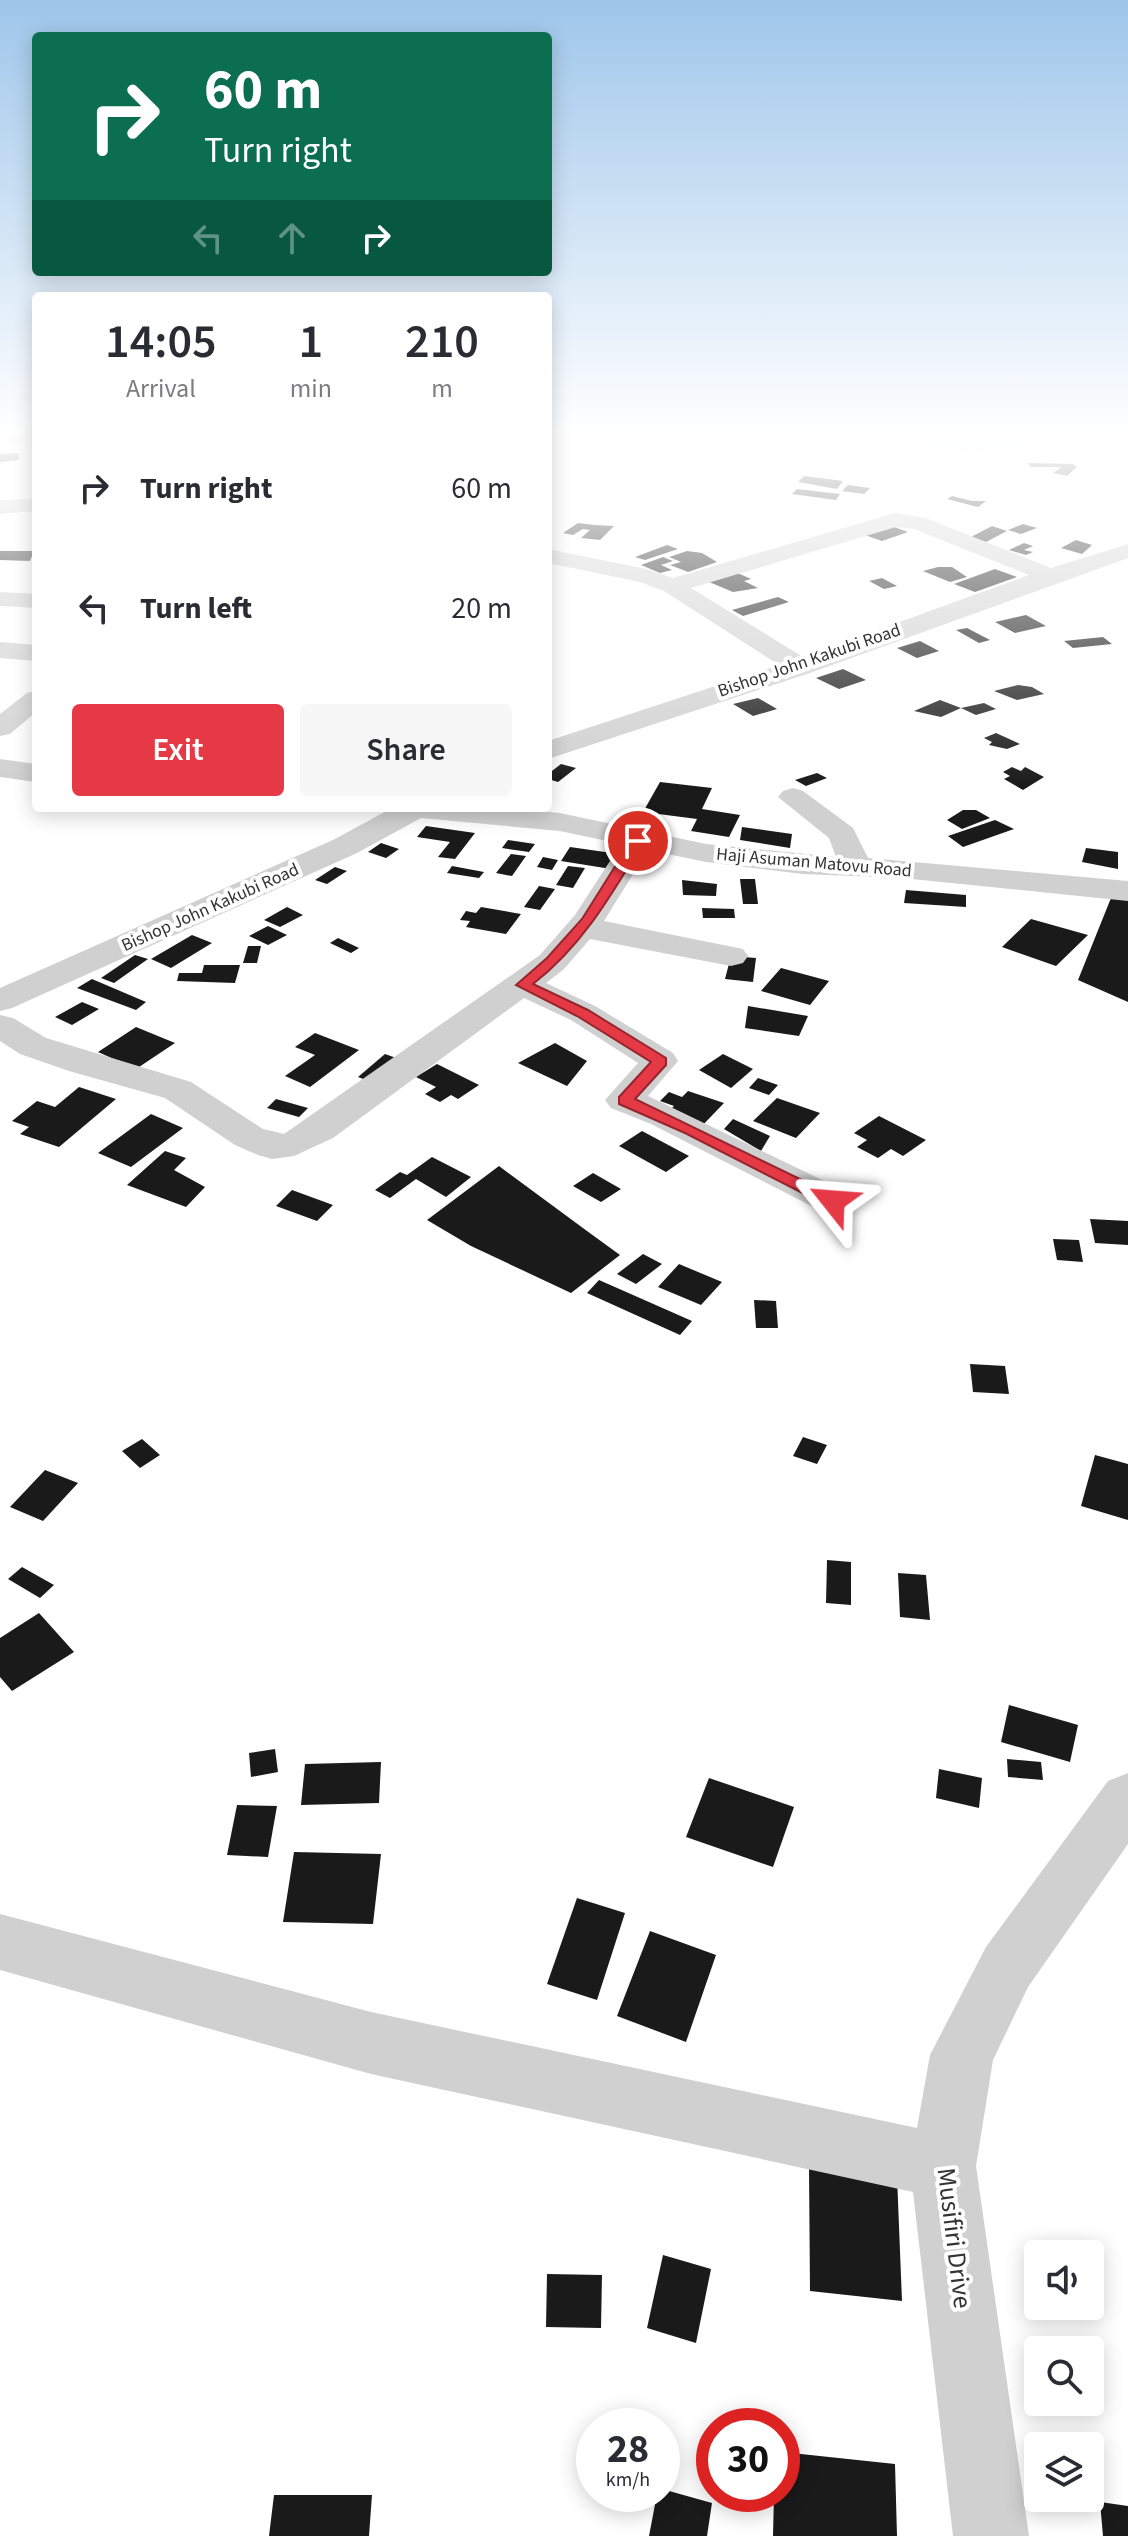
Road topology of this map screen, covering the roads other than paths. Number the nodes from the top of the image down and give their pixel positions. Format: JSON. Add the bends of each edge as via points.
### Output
{"nodes":[{"id":1,"x":796,"y":549,"type":"edge"},
{"id":2,"x":984,"y":549,"type":"edge"},
{"id":3,"x":1124,"y":555,"type":"edge"},
{"id":4,"x":552,"y":557,"type":"edge"},
{"id":5,"x":1049,"y":575,"type":"junction"},
{"id":6,"x":672,"y":586,"type":"junction"},
{"id":7,"x":0,"y":599,"type":"edge"},
{"id":8,"x":32,"y":601,"type":"edge"},
{"id":9,"x":0,"y":650,"type":"edge"},
{"id":10,"x":32,"y":653,"type":"edge"},
{"id":11,"x":801,"y":667,"type":"junction"},
{"id":12,"x":32,"y":702,"type":"edge"},
{"id":13,"x":0,"y":728,"type":"edge"},
{"id":14,"x":552,"y":747,"type":"edge"},
{"id":15,"x":0,"y":768,"type":"edge"},
{"id":16,"x":32,"y":772,"type":"edge"},
{"id":17,"x":793,"y":797,"type":"dead end"},
{"id":18,"x":410,"y":812,"type":"edge"},
{"id":19,"x":458,"y":812,"type":"edge"},
{"id":20,"x":638,"y":841,"type":"junction"},
{"id":21,"x":856,"y":867,"type":"junction"},
{"id":22,"x":1128,"y":891,"type":"edge"},
{"id":23,"x":582,"y":927,"type":"junction"},
{"id":24,"x":731,"y":956,"type":"dead end"},
{"id":25,"x":523,"y":985,"type":"junction"},
{"id":26,"x":0,"y":1001,"type":"edge"},
{"id":27,"x":0,"y":1026,"type":"edge"},
{"id":28,"x":833,"y":1201,"type":"dead end"},
{"id":29,"x":1128,"y":1798,"type":"edge"},
{"id":30,"x":0,"y":1942,"type":"edge"},
{"id":31,"x":943,"y":2166,"type":"junction"},
{"id":32,"x":991,"y":2536,"type":"edge"}],
"edges":[{"from":1,"to":6,"type":"street"},
{"from":2,"to":5,"type":"street"},
{"from":3,"to":5,"type":"street","name":"Bishop John Kakubi Road"},
{"from":4,"to":6,"type":"street"},
{"from":5,"to":11,"type":"street","name":"Bishop John Kakubi Road"},
{"from":6,"to":11,"type":"street"},
{"from":7,"to":8,"type":"street"},
{"from":9,"to":10,"type":"street"},
{"from":11,"to":14,"type":"street","name":"Bishop John Kakubi Road"},
{"from":12,"to":13,"type":"street"},
{"from":15,"to":16,"type":"street"},
{"from":17,"to":21,"type":"street","via":[[842,834]]},
{"from":18,"to":26,"type":"street","name":"Bishop John Kakubi Road","via":[[346,846]]},
{"from":19,"to":20,"type":"street","name":"Haji Asuman Matovu Road","via":[[560,822]]},
{"from":20,"to":21,"type":"street","name":"Haji Asuman Matovu Road","via":[[733,857]]},
{"from":20,"to":23,"type":"street"},
{"from":21,"to":22,"type":"street","name":"Haji Asuman Matovu Road"},
{"from":23,"to":24,"type":"street"},
{"from":23,"to":25,"type":"street"},
{"from":25,"to":27,"type":"street","via":[[319,1130],[294,1144],[272,1147],[178,1090],[33,1046]]},
{"from":25,"to":28,"type":"street","via":[[583,1013],[660,1061],[624,1100]]},
{"from":29,"to":31,"type":"street","name":"Musifiri Drive","via":[[1007,1967],[962,2055]]},
{"from":30,"to":31,"type":"street","via":[[371,2043]]},
{"from":31,"to":32,"type":"street","name":"Musifiri Drive"}]}
